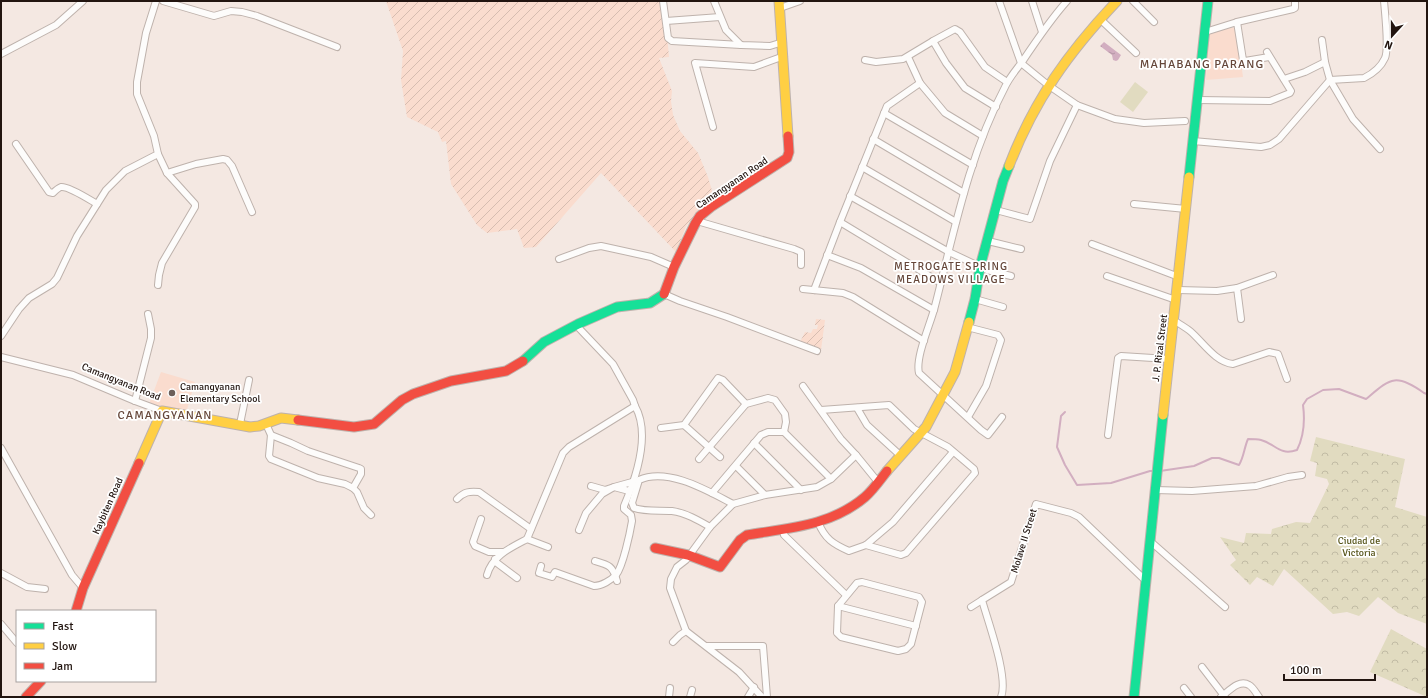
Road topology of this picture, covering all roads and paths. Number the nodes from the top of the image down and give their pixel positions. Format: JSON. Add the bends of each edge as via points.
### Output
{"nodes":[{"id":1,"x":83,"y":1,"type":"edge"},
{"id":2,"x":156,"y":1,"type":"edge"},
{"id":3,"x":163,"y":1,"type":"edge"},
{"id":4,"x":663,"y":1,"type":"edge"},
{"id":5,"x":714,"y":1,"type":"edge"},
{"id":6,"x":800,"y":1,"type":"edge"},
{"id":7,"x":999,"y":1,"type":"edge"},
{"id":8,"x":1032,"y":1,"type":"edge"},
{"id":9,"x":1133,"y":1,"type":"edge"},
{"id":10,"x":1208,"y":1,"type":"edge"},
{"id":11,"x":1295,"y":1,"type":"edge"},
{"id":12,"x":1384,"y":1,"type":"edge"},
{"id":13,"x":1065,"y":2,"type":"edge"},
{"id":14,"x":1114,"y":2,"type":"edge"},
{"id":15,"x":780,"y":4,"type":"edge"},
{"id":16,"x":720,"y":17,"type":"junction"},
{"id":17,"x":1100,"y":18,"type":"junction"},
{"id":18,"x":666,"y":20,"type":"junction"},
{"id":19,"x":1154,"y":22,"type":"dead end"},
{"id":20,"x":1237,"y":22,"type":"junction"},
{"id":21,"x":1042,"y":32,"type":"junction"},
{"id":22,"x":1205,"y":32,"type":"junction"},
{"id":23,"x":1322,"y":40,"type":"dead end"},
{"id":24,"x":933,"y":41,"type":"junction"},
{"id":25,"x":783,"y":42,"type":"junction"},
{"id":26,"x":741,"y":45,"type":"junction"},
{"id":27,"x":337,"y":46,"type":"dead end"},
{"id":28,"x":1136,"y":53,"type":"dead end"},
{"id":29,"x":1,"y":54,"type":"edge"},
{"id":30,"x":784,"y":56,"type":"junction"},
{"id":31,"x":908,"y":57,"type":"junction"},
{"id":32,"x":865,"y":60,"type":"dead end"},
{"id":33,"x":1325,"y":62,"type":"junction"},
{"id":34,"x":1021,"y":63,"type":"junction"},
{"id":35,"x":1284,"y":79,"type":"junction"},
{"id":36,"x":1330,"y":80,"type":"junction"},
{"id":37,"x":1007,"y":82,"type":"junction"},
{"id":38,"x":920,"y":83,"type":"junction"},
{"id":39,"x":1048,"y":86,"type":"junction"},
{"id":40,"x":1198,"y":100,"type":"junction"},
{"id":41,"x":1077,"y":105,"type":"junction"},
{"id":42,"x":996,"y":107,"type":"junction"},
{"id":43,"x":884,"y":113,"type":"junction"},
{"id":44,"x":1185,"y":121,"type":"dead end"},
{"id":45,"x":713,"y":126,"type":"dead end"},
{"id":46,"x":983,"y":136,"type":"junction"},
{"id":47,"x":872,"y":140,"type":"junction"},
{"id":48,"x":1193,"y":141,"type":"junction"},
{"id":49,"x":16,"y":144,"type":"dead end"},
{"id":50,"x":1380,"y":150,"type":"dead end"},
{"id":51,"x":158,"y":154,"type":"junction"},
{"id":52,"x":973,"y":165,"type":"junction"},
{"id":53,"x":862,"y":167,"type":"junction"},
{"id":54,"x":167,"y":173,"type":"junction"},
{"id":55,"x":964,"y":193,"type":"junction"},
{"id":56,"x":850,"y":196,"type":"junction"},
{"id":57,"x":97,"y":204,"type":"junction"},
{"id":58,"x":1134,"y":204,"type":"dead end"},
{"id":59,"x":1186,"y":209,"type":"junction"},
{"id":60,"x":996,"y":210,"type":"junction"},
{"id":61,"x":252,"y":212,"type":"dead end"},
{"id":62,"x":697,"y":221,"type":"junction"},
{"id":63,"x":840,"y":222,"type":"junction"},
{"id":64,"x":956,"y":222,"type":"junction"},
{"id":65,"x":988,"y":241,"type":"junction"},
{"id":66,"x":1092,"y":244,"type":"dead end"},
{"id":67,"x":1021,"y":249,"type":"dead end"},
{"id":68,"x":949,"y":252,"type":"junction"},
{"id":69,"x":827,"y":255,"type":"junction"},
{"id":70,"x":559,"y":259,"type":"dead end"},
{"id":71,"x":801,"y":265,"type":"dead end"},
{"id":72,"x":674,"y":266,"type":"junction"},
{"id":73,"x":980,"y":267,"type":"junction"},
{"id":74,"x":1273,"y":274,"type":"dead end"},
{"id":75,"x":1011,"y":276,"type":"dead end"},
{"id":76,"x":1107,"y":276,"type":"dead end"},
{"id":77,"x":1179,"y":277,"type":"junction"},
{"id":78,"x":941,"y":283,"type":"junction"},
{"id":79,"x":158,"y":285,"type":"dead end"},
{"id":80,"x":1237,"y":288,"type":"junction"},
{"id":81,"x":803,"y":289,"type":"dead end"},
{"id":82,"x":814,"y":290,"type":"junction"},
{"id":83,"x":1178,"y":290,"type":"junction"},
{"id":84,"x":664,"y":294,"type":"junction"},
{"id":85,"x":974,"y":299,"type":"junction"},
{"id":86,"x":1176,"y":300,"type":"junction"},
{"id":87,"x":1003,"y":306,"type":"dead end"},
{"id":88,"x":934,"y":310,"type":"junction"},
{"id":89,"x":148,"y":314,"type":"dead end"},
{"id":90,"x":1242,"y":319,"type":"dead end"},
{"id":91,"x":1174,"y":320,"type":"junction"},
{"id":92,"x":576,"y":325,"type":"junction"},
{"id":93,"x":967,"y":327,"type":"junction"},
{"id":94,"x":2,"y":332,"type":"edge"},
{"id":95,"x":924,"y":341,"type":"junction"},
{"id":96,"x":816,"y":350,"type":"dead end"},
{"id":97,"x":1,"y":357,"type":"edge"},
{"id":98,"x":1169,"y":359,"type":"junction"},
{"id":99,"x":1287,"y":379,"type":"dead end"},
{"id":100,"x":249,"y":380,"type":"dead end"},
{"id":101,"x":802,"y":386,"type":"dead end"},
{"id":102,"x":942,"y":394,"type":"junction"},
{"id":103,"x":135,"y":401,"type":"junction"},
{"id":104,"x":746,"y":404,"type":"junction"},
{"id":105,"x":635,"y":406,"type":"junction"},
{"id":106,"x":857,"y":408,"type":"junction"},
{"id":107,"x":821,"y":410,"type":"junction"},
{"id":108,"x":162,"y":411,"type":"junction"},
{"id":109,"x":968,"y":417,"type":"junction"},
{"id":110,"x":1002,"y":417,"type":"dead end"},
{"id":111,"x":240,"y":424,"type":"junction"},
{"id":112,"x":266,"y":424,"type":"junction"},
{"id":113,"x":684,"y":425,"type":"junction"},
{"id":114,"x":662,"y":428,"type":"dead end"},
{"id":115,"x":784,"y":432,"type":"junction"},
{"id":116,"x":921,"y":433,"type":"junction"},
{"id":117,"x":271,"y":435,"type":"junction"},
{"id":118,"x":1108,"y":435,"type":"dead end"},
{"id":119,"x":754,"y":443,"type":"junction"},
{"id":120,"x":709,"y":447,"type":"junction"},
{"id":121,"x":1,"y":448,"type":"edge"},
{"id":122,"x":953,"y":452,"type":"junction"},
{"id":123,"x":856,"y":455,"type":"junction"},
{"id":124,"x":901,"y":456,"type":"junction"},
{"id":125,"x":720,"y":457,"type":"dead end"},
{"id":126,"x":698,"y":459,"type":"dead end"},
{"id":127,"x":736,"y":466,"type":"junction"},
{"id":128,"x":1302,"y":476,"type":"dead end"},
{"id":129,"x":831,"y":479,"type":"junction"},
{"id":130,"x":632,"y":482,"type":"junction"},
{"id":131,"x":878,"y":482,"type":"junction"},
{"id":132,"x":591,"y":486,"type":"dead end"},
{"id":133,"x":1156,"y":486,"type":"junction"},
{"id":134,"x":614,"y":487,"type":"junction"},
{"id":135,"x":353,"y":488,"type":"junction"},
{"id":136,"x":801,"y":490,"type":"junction"},
{"id":137,"x":629,"y":491,"type":"junction"},
{"id":138,"x":712,"y":493,"type":"junction"},
{"id":139,"x":765,"y":496,"type":"junction"},
{"id":140,"x":457,"y":499,"type":"dead end"},
{"id":141,"x":733,"y":504,"type":"junction"},
{"id":142,"x":371,"y":515,"type":"dead end"},
{"id":143,"x":481,"y":519,"type":"dead end"},
{"id":144,"x":818,"y":522,"type":"junction"},
{"id":145,"x":710,"y":527,"type":"junction"},
{"id":146,"x":531,"y":529,"type":"junction"},
{"id":147,"x":783,"y":529,"type":"junction"},
{"id":148,"x":579,"y":530,"type":"dead end"},
{"id":149,"x":527,"y":539,"type":"junction"},
{"id":150,"x":1150,"y":541,"type":"junction"},
{"id":151,"x":866,"y":545,"type":"junction"},
{"id":152,"x":548,"y":547,"type":"dead end"},
{"id":153,"x":655,"y":548,"type":"dead end"},
{"id":154,"x":503,"y":552,"type":"junction"},
{"id":155,"x":690,"y":555,"type":"junction"},
{"id":156,"x":495,"y":559,"type":"junction"},
{"id":157,"x":594,"y":561,"type":"dead end"},
{"id":158,"x":541,"y":566,"type":"dead end"},
{"id":159,"x":1,"y":573,"type":"edge"},
{"id":160,"x":487,"y":574,"type":"dead end"},
{"id":161,"x":517,"y":578,"type":"dead end"},
{"id":162,"x":616,"y":578,"type":"junction"},
{"id":163,"x":1146,"y":581,"type":"junction"},
{"id":164,"x":83,"y":588,"type":"junction"},
{"id":165,"x":45,"y":589,"type":"dead end"},
{"id":166,"x":846,"y":595,"type":"junction"},
{"id":167,"x":982,"y":600,"type":"junction"},
{"id":168,"x":838,"y":606,"type":"junction"},
{"id":169,"x":971,"y":607,"type":"dead end"},
{"id":170,"x":1225,"y":607,"type":"dead end"},
{"id":171,"x":76,"y":610,"type":"edge"},
{"id":172,"x":1,"y":624,"type":"edge"},
{"id":173,"x":916,"y":626,"type":"junction"},
{"id":174,"x":686,"y":631,"type":"junction"},
{"id":175,"x":16,"y":642,"type":"edge"},
{"id":176,"x":673,"y":642,"type":"dead end"},
{"id":177,"x":707,"y":646,"type":"junction"},
{"id":178,"x":1202,"y":668,"type":"dead end"},
{"id":179,"x":40,"y":682,"type":"edge"},
{"id":180,"x":754,"y":687,"type":"junction"},
{"id":181,"x":670,"y":688,"type":"dead end"},
{"id":182,"x":1184,"y":688,"type":"dead end"},
{"id":183,"x":692,"y":690,"type":"dead end"},
{"id":184,"x":1223,"y":696,"type":"edge"},
{"id":185,"x":26,"y":697,"type":"edge"},
{"id":186,"x":670,"y":697,"type":"edge"},
{"id":187,"x":690,"y":697,"type":"edge"},
{"id":188,"x":748,"y":697,"type":"edge"},
{"id":189,"x":762,"y":697,"type":"edge"},
{"id":190,"x":767,"y":697,"type":"edge"},
{"id":191,"x":1001,"y":697,"type":"edge"},
{"id":192,"x":1134,"y":697,"type":"edge"},
{"id":193,"x":1191,"y":697,"type":"edge"},
{"id":194,"x":1259,"y":697,"type":"edge"}],
"edges":[{"from":1,"to":29,"type":"street","via":[[56,24]]},
{"from":2,"to":51,"type":"street","via":[[146,33],[137,94],[154,136]]},
{"from":3,"to":27,"type":"street","via":[[214,16],[231,11],[242,12]]},
{"from":4,"to":18,"type":"street"},
{"from":5,"to":16,"type":"street"},
{"from":6,"to":15,"type":"street"},
{"from":7,"to":34,"type":"street"},
{"from":8,"to":21,"type":"street"},
{"from":9,"to":19,"type":"street"},
{"from":10,"to":22,"type":"street","name":"J. P. Rizal Street"},
{"from":11,"to":20,"type":"street","via":[[1293,10]]},
{"from":12,"to":36,"type":"street","via":[[1386,57],[1382,64],[1364,78]]},
{"from":13,"to":21,"type":"street"},
{"from":14,"to":17,"type":"street"},
{"from":15,"to":25,"type":"street","name":"Camangyanan Road"},
{"from":16,"to":18,"type":"street"},
{"from":16,"to":26,"type":"street","via":[[726,30]]},
{"from":17,"to":28,"type":"street"},
{"from":17,"to":39,"type":"street"},
{"from":18,"to":26,"type":"street","via":[[668,38],[672,41]]},
{"from":20,"to":22,"type":"street"},
{"from":20,"to":35,"type":"street","via":[[1243,60],[1268,55]]},
{"from":21,"to":34,"type":"street"},
{"from":22,"to":40,"type":"street","name":"J. P. Rizal Street"},
{"from":23,"to":33,"type":"street"},
{"from":24,"to":31,"type":"street"},
{"from":24,"to":37,"type":"street","via":[[957,30],[985,67]]},
{"from":24,"to":42,"type":"street","via":[[965,88]]},
{"from":25,"to":26,"type":"street","via":[[770,46]]},
{"from":25,"to":30,"type":"street","name":"Camangyanan Road"},
{"from":30,"to":45,"type":"street","via":[[754,67],[695,63]]},
{"from":30,"to":62,"type":"street","name":"Camangyanan Road","via":[[789,152],[787,158],[711,208]]},
{"from":31,"to":32,"type":"street","via":[[876,62]]},
{"from":31,"to":38,"type":"street"},
{"from":33,"to":35,"type":"street"},
{"from":33,"to":36,"type":"street"},
{"from":34,"to":37,"type":"street"},
{"from":34,"to":39,"type":"street"},
{"from":35,"to":40,"type":"street","via":[[1291,92],[1270,101]]},
{"from":36,"to":48,"type":"street","via":[[1279,139],[1270,145],[1261,148]]},
{"from":36,"to":50,"type":"street","via":[[1353,119]]},
{"from":37,"to":42,"type":"street"},
{"from":38,"to":43,"type":"street","via":[[887,106]]},
{"from":38,"to":46,"type":"street","via":[[944,113]]},
{"from":39,"to":41,"type":"street"},
{"from":39,"to":60,"type":"street","via":[[1019,139],[1003,181]]},
{"from":40,"to":48,"type":"street","name":"J. P. Rizal Street"},
{"from":41,"to":44,"type":"street","via":[[1115,119],[1144,123]]},
{"from":41,"to":60,"type":"street","via":[[1050,161],[1030,219]]},
{"from":42,"to":46,"type":"street"},
{"from":43,"to":47,"type":"street"},
{"from":43,"to":52,"type":"street"},
{"from":46,"to":52,"type":"street"},
{"from":47,"to":53,"type":"street"},
{"from":47,"to":55,"type":"street"},
{"from":48,"to":59,"type":"street","name":"J. P. Rizal Street"},
{"from":49,"to":57,"type":"street","via":[[49,192],[53,193],[63,187]]},
{"from":51,"to":54,"type":"street"},
{"from":51,"to":57,"type":"street","via":[[125,171],[106,190]]},
{"from":52,"to":55,"type":"street"},
{"from":53,"to":56,"type":"street"},
{"from":53,"to":64,"type":"street"},
{"from":54,"to":61,"type":"street","via":[[196,164],[227,160]]},
{"from":54,"to":79,"type":"street","via":[[195,204],[162,263]]},
{"from":55,"to":64,"type":"street"},
{"from":56,"to":63,"type":"street"},
{"from":56,"to":68,"type":"street"},
{"from":57,"to":94,"type":"street","via":[[77,236],[58,278],[29,298]]},
{"from":58,"to":59,"type":"street"},
{"from":59,"to":77,"type":"street","name":"J. P. Rizal Street"},
{"from":60,"to":65,"type":"street"},
{"from":62,"to":71,"type":"street","via":[[794,249],[801,252]]},
{"from":62,"to":72,"type":"street","name":"Camangyanan Road"},
{"from":63,"to":69,"type":"street"},
{"from":63,"to":78,"type":"street"},
{"from":64,"to":68,"type":"street"},
{"from":65,"to":67,"type":"street"},
{"from":65,"to":73,"type":"street"},
{"from":66,"to":77,"type":"street"},
{"from":68,"to":73,"type":"street"},
{"from":68,"to":78,"type":"street"},
{"from":69,"to":82,"type":"street"},
{"from":69,"to":88,"type":"street","via":[[861,268]]},
{"from":70,"to":72,"type":"street","via":[[601,246],[651,257]]},
{"from":72,"to":84,"type":"street","name":"Camangyanan Road"},
{"from":73,"to":75,"type":"street"},
{"from":73,"to":85,"type":"street"},
{"from":74,"to":80,"type":"street"},
{"from":76,"to":86,"type":"street"},
{"from":77,"to":83,"type":"street","name":"J. P. Rizal Street"},
{"from":78,"to":88,"type":"street"},
{"from":80,"to":83,"type":"street","via":[[1217,291]]},
{"from":80,"to":90,"type":"street"},
{"from":81,"to":82,"type":"street"},
{"from":82,"to":95,"type":"street","via":[[848,295]]},
{"from":83,"to":86,"type":"street","name":"J. P. Rizal Street"},
{"from":84,"to":92,"type":"street","name":"Camangyanan Road","via":[[650,302],[617,306]]},
{"from":84,"to":96,"type":"street"},
{"from":85,"to":87,"type":"street"},
{"from":85,"to":93,"type":"street"},
{"from":86,"to":91,"type":"street","name":"J. P. Rizal Street"},
{"from":88,"to":95,"type":"street"},
{"from":89,"to":103,"type":"street","via":[[151,338]]},
{"from":91,"to":98,"type":"street","name":"J. P. Rizal Street"},
{"from":91,"to":99,"type":"street","via":[[1222,361],[1228,363],[1233,364],[1269,352],[1278,354]]},
{"from":92,"to":105,"type":"street","via":[[613,364]]},
{"from":92,"to":112,"type":"street","name":"Camangyanan Road","via":[[544,342],[525,360],[506,371],[451,381],[413,394],[374,424],[354,427],[282,418]]},
{"from":93,"to":102,"type":"street","via":[[955,372]]},
{"from":93,"to":109,"type":"street","via":[[998,335],[1001,340],[986,386]]},
{"from":95,"to":102,"type":"street","via":[[917,368],[919,373]]},
{"from":97,"to":103,"type":"street","name":"Camangyanan Road","via":[[73,375]]},
{"from":98,"to":118,"type":"street","via":[[1121,356],[1118,358]]},
{"from":98,"to":133,"type":"street","name":"J. P. Rizal Street"},
{"from":100,"to":111,"type":"street"},
{"from":101,"to":107,"type":"street"},
{"from":102,"to":109,"type":"street"},
{"from":102,"to":116,"type":"street"},
{"from":103,"to":108,"type":"street","name":"Camangyanan Road"},
{"from":104,"to":113,"type":"street","via":[[718,378]]},
{"from":104,"to":115,"type":"street","via":[[768,398],[775,400],[784,414]]},
{"from":104,"to":120,"type":"street"},
{"from":105,"to":130,"type":"street","via":[[643,432]]},
{"from":105,"to":146,"type":"street","via":[[563,453]]},
{"from":106,"to":107,"type":"street"},
{"from":106,"to":116,"type":"street","via":[[889,405]]},
{"from":106,"to":124,"type":"street","via":[[867,425]]},
{"from":107,"to":123,"type":"street","via":[[841,439]]},
{"from":108,"to":111,"type":"street","name":"Camangyanan Road"},
{"from":108,"to":164,"type":"street","name":"Kaybiten Road"},
{"from":109,"to":110,"type":"street","via":[[988,435]]},
{"from":111,"to":112,"type":"street","name":"Camangyanan Road"},
{"from":112,"to":117,"type":"street"},
{"from":113,"to":114,"type":"street"},
{"from":113,"to":120,"type":"street"},
{"from":115,"to":119,"type":"street","via":[[768,432]]},
{"from":115,"to":129,"type":"street"},
{"from":116,"to":122,"type":"street"},
{"from":116,"to":124,"type":"street"},
{"from":117,"to":135,"type":"street","via":[[271,459],[318,478]]},
{"from":117,"to":135,"type":"street","via":[[326,458],[362,469]]},
{"from":119,"to":127,"type":"street"},
{"from":119,"to":136,"type":"street"},
{"from":120,"to":125,"type":"street"},
{"from":120,"to":126,"type":"street"},
{"from":121,"to":164,"type":"street","via":[[72,575]]},
{"from":122,"to":151,"type":"street","via":[[893,522]]},
{"from":122,"to":151,"type":"street","via":[[974,469],[974,473],[906,554],[902,556]]},
{"from":123,"to":129,"type":"street"},
{"from":123,"to":131,"type":"street"},
{"from":124,"to":131,"type":"street"},
{"from":127,"to":138,"type":"street"},
{"from":127,"to":139,"type":"street"},
{"from":128,"to":133,"type":"street","via":[[1256,486],[1192,491]]},
{"from":129,"to":136,"type":"street","via":[[817,487]]},
{"from":130,"to":134,"type":"street"},
{"from":130,"to":137,"type":"street"},
{"from":131,"to":144,"type":"street","via":[[866,496],[849,509]]},
{"from":132,"to":134,"type":"street","via":[[605,490]]},
{"from":133,"to":150,"type":"street","name":"J. P. Rizal Street"},
{"from":134,"to":137,"type":"street"},
{"from":134,"to":148,"type":"street","via":[[602,494],[586,513]]},
{"from":135,"to":142,"type":"street"},
{"from":136,"to":139,"type":"street"},
{"from":137,"to":162,"type":"street","via":[[624,509],[632,515],[632,520]]},
{"from":138,"to":141,"type":"street"},
{"from":138,"to":145,"type":"street","via":[[689,482],[665,477],[646,477],[639,480],[632,503],[634,508],[640,510],[673,511],[692,517]]},
{"from":139,"to":141,"type":"street"},
{"from":140,"to":146,"type":"street","via":[[462,493],[479,492]]},
{"from":141,"to":145,"type":"street"},
{"from":143,"to":154,"type":"street","via":[[473,542],[475,546],[489,552]]},
{"from":144,"to":147,"type":"street"},
{"from":144,"to":151,"type":"street","via":[[833,543],[848,551]]},
{"from":145,"to":155,"type":"street"},
{"from":146,"to":149,"type":"street"},
{"from":147,"to":155,"type":"street","via":[[747,534],[720,567]]},
{"from":147,"to":166,"type":"street","via":[[784,535]]},
{"from":149,"to":152,"type":"street"},
{"from":149,"to":154,"type":"street"},
{"from":150,"to":163,"type":"street","name":"J. P. Rizal Street"},
{"from":150,"to":170,"type":"street"},
{"from":153,"to":155,"type":"street"},
{"from":154,"to":156,"type":"street"},
{"from":155,"to":174,"type":"street","via":[[676,567],[670,588]]},
{"from":156,"to":160,"type":"street"},
{"from":156,"to":161,"type":"street"},
{"from":157,"to":162,"type":"street","via":[[608,565]]},
{"from":158,"to":162,"type":"street","via":[[539,573],[552,577],[555,572],[594,586],[600,586]]},
{"from":159,"to":165,"type":"street","via":[[27,587]]},
{"from":163,"to":167,"type":"street","name":"Molave II Street","via":[[1079,517],[1036,504],[1011,582]]},
{"from":163,"to":192,"type":"street","name":"J. P. Rizal Street"},
{"from":164,"to":171,"type":"street","name":"Kaybiten Road"},
{"from":166,"to":168,"type":"street"},
{"from":166,"to":173,"type":"street","via":[[857,583],[862,582],[919,597],[922,602]]},
{"from":167,"to":169,"type":"street"},
{"from":167,"to":191,"type":"street","via":[[1000,664],[1003,684]]},
{"from":168,"to":173,"type":"street"},
{"from":168,"to":173,"type":"street","via":[[837,633],[841,637],[898,652],[911,644]]},
{"from":172,"to":175,"type":"street"},
{"from":174,"to":176,"type":"street"},
{"from":174,"to":177,"type":"street"},
{"from":177,"to":180,"type":"street"},
{"from":177,"to":190,"type":"street","via":[[763,646]]},
{"from":178,"to":184,"type":"street"},
{"from":179,"to":185,"type":"street"},
{"from":180,"to":188,"type":"street"},
{"from":180,"to":189,"type":"street"},
{"from":181,"to":186,"type":"street"},
{"from":182,"to":193,"type":"street"},
{"from":183,"to":187,"type":"street"},
{"from":184,"to":194,"type":"street","via":[[1238,684],[1243,684],[1249,685]]}]}
